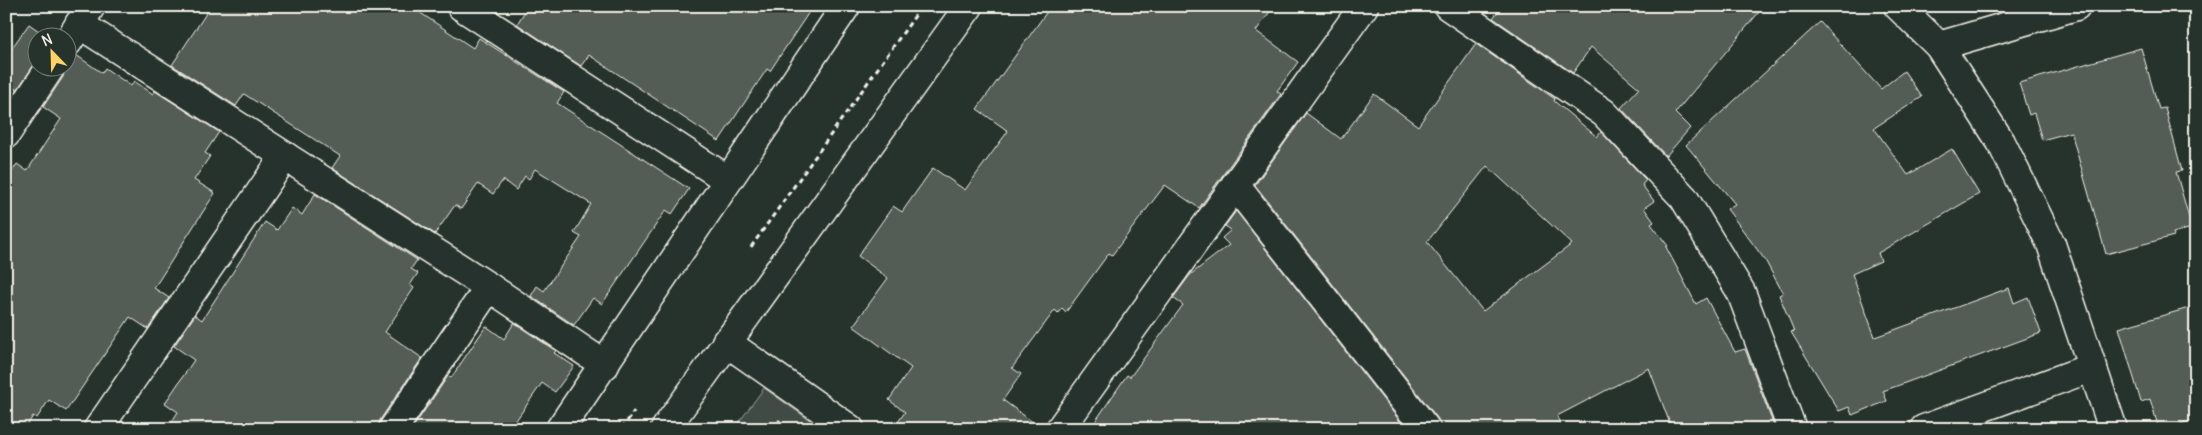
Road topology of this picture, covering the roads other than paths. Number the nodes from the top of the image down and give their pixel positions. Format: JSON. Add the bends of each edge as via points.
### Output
{"nodes":[{"id":1,"x":461,"y":6,"type":"edge"},
{"id":2,"x":846,"y":6,"type":"edge"},
{"id":3,"x":969,"y":6,"type":"edge"},
{"id":4,"x":1364,"y":6,"type":"edge"},
{"id":5,"x":1448,"y":6,"type":"edge"},
{"id":6,"x":1898,"y":6,"type":"edge"},
{"id":7,"x":2076,"y":6,"type":"edge"},
{"id":8,"x":79,"y":24,"type":"edge"},
{"id":9,"x":1939,"y":46,"type":"junction"},
{"id":10,"x":43,"y":78,"type":"edge"},
{"id":11,"x":6,"y":134,"type":"edge"},
{"id":12,"x":285,"y":156,"type":"junction"},
{"id":13,"x":728,"y":180,"type":"junction"},
{"id":14,"x":1235,"y":185,"type":"junction"},
{"id":15,"x":489,"y":287,"type":"junction"},
{"id":16,"x":726,"y":342,"type":"junction"},
{"id":17,"x":604,"y":365,"type":"junction"},
{"id":18,"x":2093,"y":366,"type":"junction"},
{"id":19,"x":98,"y":429,"type":"edge"},
{"id":20,"x":393,"y":429,"type":"edge"},
{"id":21,"x":560,"y":429,"type":"edge"},
{"id":22,"x":665,"y":429,"type":"edge"},
{"id":23,"x":850,"y":429,"type":"edge"},
{"id":24,"x":1060,"y":429,"type":"edge"},
{"id":25,"x":1426,"y":429,"type":"edge"},
{"id":26,"x":1792,"y":429,"type":"edge"},
{"id":27,"x":1924,"y":429,"type":"edge"},
{"id":28,"x":2113,"y":429,"type":"edge"}],
"edges":[{"from":1,"to":13,"type":"street"},
{"from":2,"to":13,"type":"street"},
{"from":3,"to":16,"type":"street"},
{"from":4,"to":14,"type":"street"},
{"from":5,"to":26,"type":"street","via":[[1604,113],[1684,198],[1741,292]]},
{"from":6,"to":9,"type":"street"},
{"from":7,"to":9,"type":"street"},
{"from":8,"to":12,"type":"street"},
{"from":9,"to":18,"type":"street","via":[[2001,142],[2051,244]]},
{"from":10,"to":11,"type":"street"},
{"from":12,"to":15,"type":"street"},
{"from":12,"to":19,"type":"street"},
{"from":13,"to":17,"type":"street"},
{"from":14,"to":24,"type":"street"},
{"from":14,"to":25,"type":"street"},
{"from":15,"to":17,"type":"street"},
{"from":15,"to":20,"type":"street"},
{"from":16,"to":22,"type":"street"},
{"from":16,"to":23,"type":"street"},
{"from":17,"to":21,"type":"street"},
{"from":18,"to":27,"type":"street"},
{"from":18,"to":28,"type":"street"}]}
